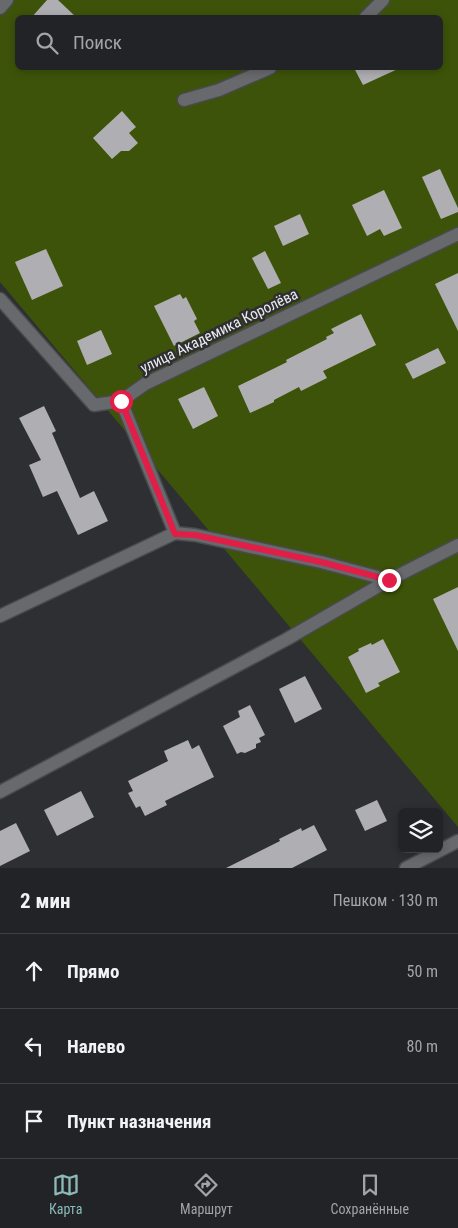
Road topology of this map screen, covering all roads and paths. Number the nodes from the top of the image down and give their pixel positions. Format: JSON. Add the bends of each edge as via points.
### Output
{"nodes":[{"id":1,"x":7,"y":0,"type":"edge"},
{"id":2,"x":383,"y":0,"type":"edge"},
{"id":3,"x":0,"y":8,"type":"edge"},
{"id":4,"x":368,"y":15,"type":"edge"},
{"id":5,"x":265,"y":70,"type":"edge"},
{"id":6,"x":184,"y":100,"type":"dead end"},
{"id":7,"x":458,"y":234,"type":"edge"},
{"id":8,"x":0,"y":299,"type":"edge"},
{"id":9,"x":121,"y":401,"type":"junction"},
{"id":10,"x":175,"y":534,"type":"junction"},
{"id":11,"x":458,"y":545,"type":"edge"},
{"id":12,"x":389,"y":580,"type":"junction"},
{"id":13,"x":0,"y":616,"type":"edge"},
{"id":14,"x":0,"y":792,"type":"edge"},
{"id":15,"x":458,"y":841,"type":"edge"},
{"id":16,"x":406,"y":868,"type":"edge"}],
"edges":[{"from":1,"to":3,"type":"street"},
{"from":2,"to":4,"type":"street"},
{"from":5,"to":6,"type":"street","via":[[219,90]]},
{"from":7,"to":9,"type":"street","name":"улица Академика Королёва","via":[[145,384]]},
{"from":8,"to":9,"type":"street","name":"улица Академика Королёва","via":[[94,406]]},
{"from":9,"to":10,"type":"street"},
{"from":10,"to":12,"type":"street","via":[[224,541]]},
{"from":10,"to":13,"type":"street"},
{"from":11,"to":12,"type":"street"},
{"from":12,"to":14,"type":"street","via":[[287,639]]},
{"from":15,"to":16,"type":"street"}]}
